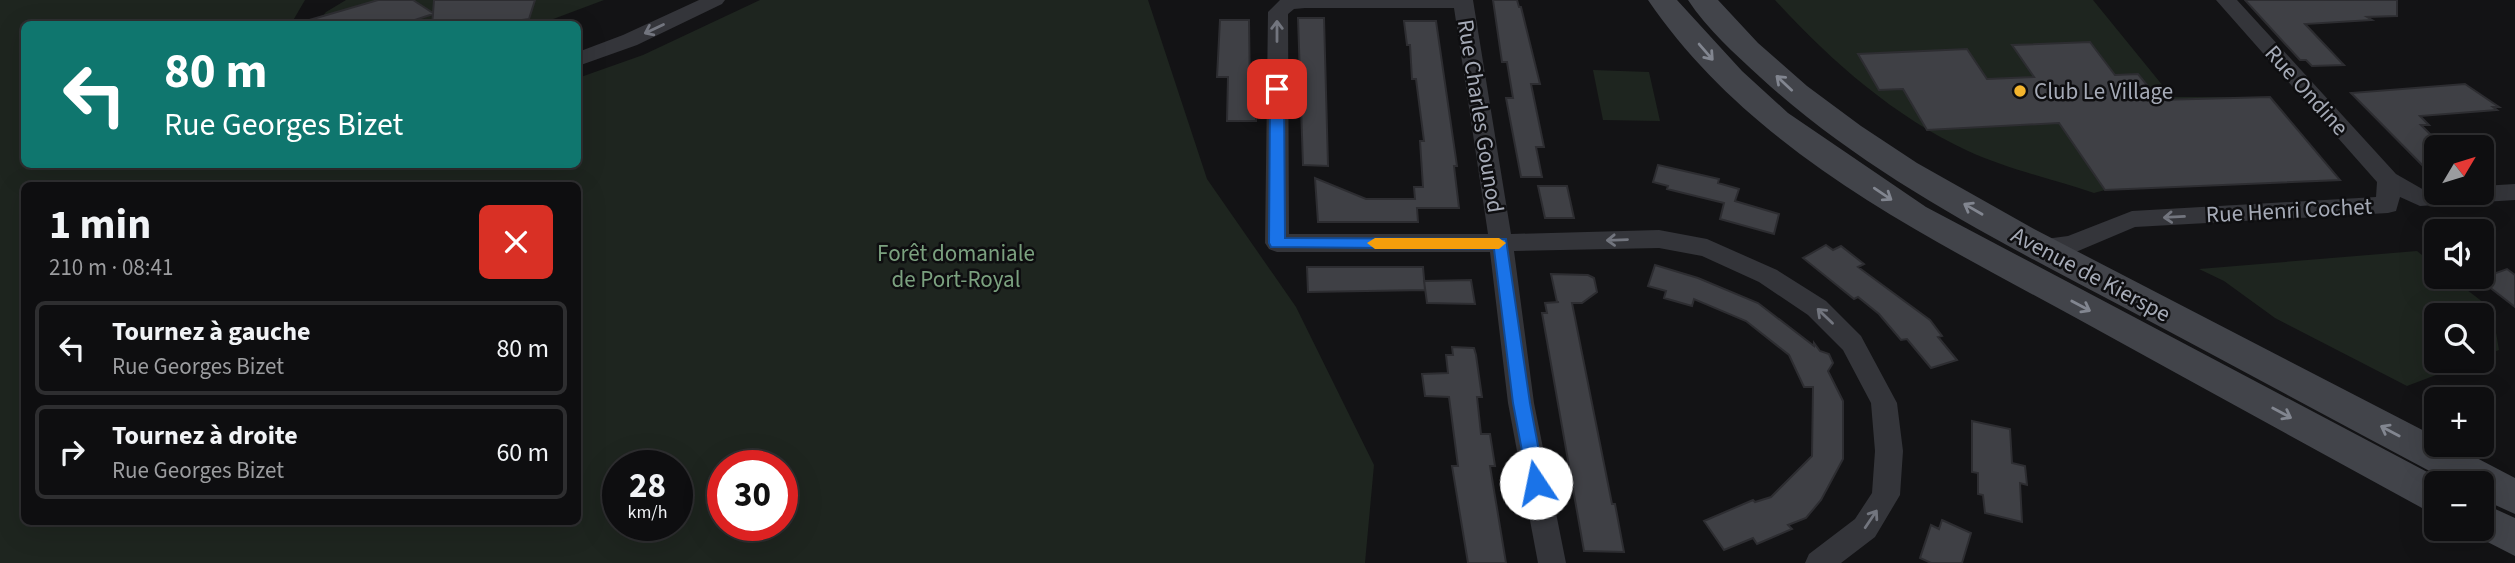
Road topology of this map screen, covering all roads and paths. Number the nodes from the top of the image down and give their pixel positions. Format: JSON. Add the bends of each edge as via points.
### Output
{"nodes":[{"id":1,"x":715,"y":0,"type":"edge"},
{"id":2,"x":1662,"y":0,"type":"edge"},
{"id":3,"x":1702,"y":0,"type":"edge"},
{"id":4,"x":2226,"y":0,"type":"edge"},
{"id":5,"x":1463,"y":1,"type":"edge"},
{"id":6,"x":581,"y":58,"type":"edge"},
{"id":7,"x":2388,"y":180,"type":"junction"},
{"id":8,"x":2515,"y":192,"type":"edge"},
{"id":9,"x":1501,"y":243,"type":"junction"},
{"id":10,"x":2038,"y":247,"type":"junction"},
{"id":11,"x":2424,"y":490,"type":"edge"},
{"id":12,"x":2515,"y":497,"type":"edge"},
{"id":13,"x":2494,"y":527,"type":"edge"},
{"id":14,"x":2515,"y":538,"type":"edge"},
{"id":15,"x":1552,"y":563,"type":"edge"},
{"id":16,"x":1819,"y":563,"type":"edge"}],
"edges":[{"from":1,"to":6,"type":"street","one_way":true},
{"from":2,"to":11,"type":"main road","name":"Avenue de Kierspe","one_way":true,"via":[[1712,59],[1776,118],[1913,215]]},
{"from":10,"to":3,"type":"main road","name":"Avenue de Kierspe","one_way":true,"via":[[1882,158],[1805,102]]},
{"from":4,"to":7,"type":"street","name":"Rue Ondine"},
{"from":5,"to":9,"type":"street","name":"Rue Charles Gounod"},
{"from":9,"to":5,"type":"street","one_way":true,"via":[[1277,243],[1278,12],[1288,4],[1305,2]]},
{"from":7,"to":8,"type":"street","name":"Rue Henri Cochet","via":[[2420,198]]},
{"from":7,"to":10,"type":"street","name":"Rue Henri Cochet","one_way":true,"via":[[2389,205],[2132,219],[2071,245]]},
{"from":9,"to":15,"type":"street","name":"Rue Charles Gounod","via":[[1521,403]]},
{"from":16,"to":9,"type":"street","one_way":true,"via":[[1865,528],[1886,495],[1889,451],[1884,403],[1852,343],[1817,308],[1768,276],[1707,248],[1659,239]]},
{"from":12,"to":10,"type":"main road","name":"Avenue de Kierspe","one_way":true},
{"from":13,"to":14,"type":"main road"}]}
